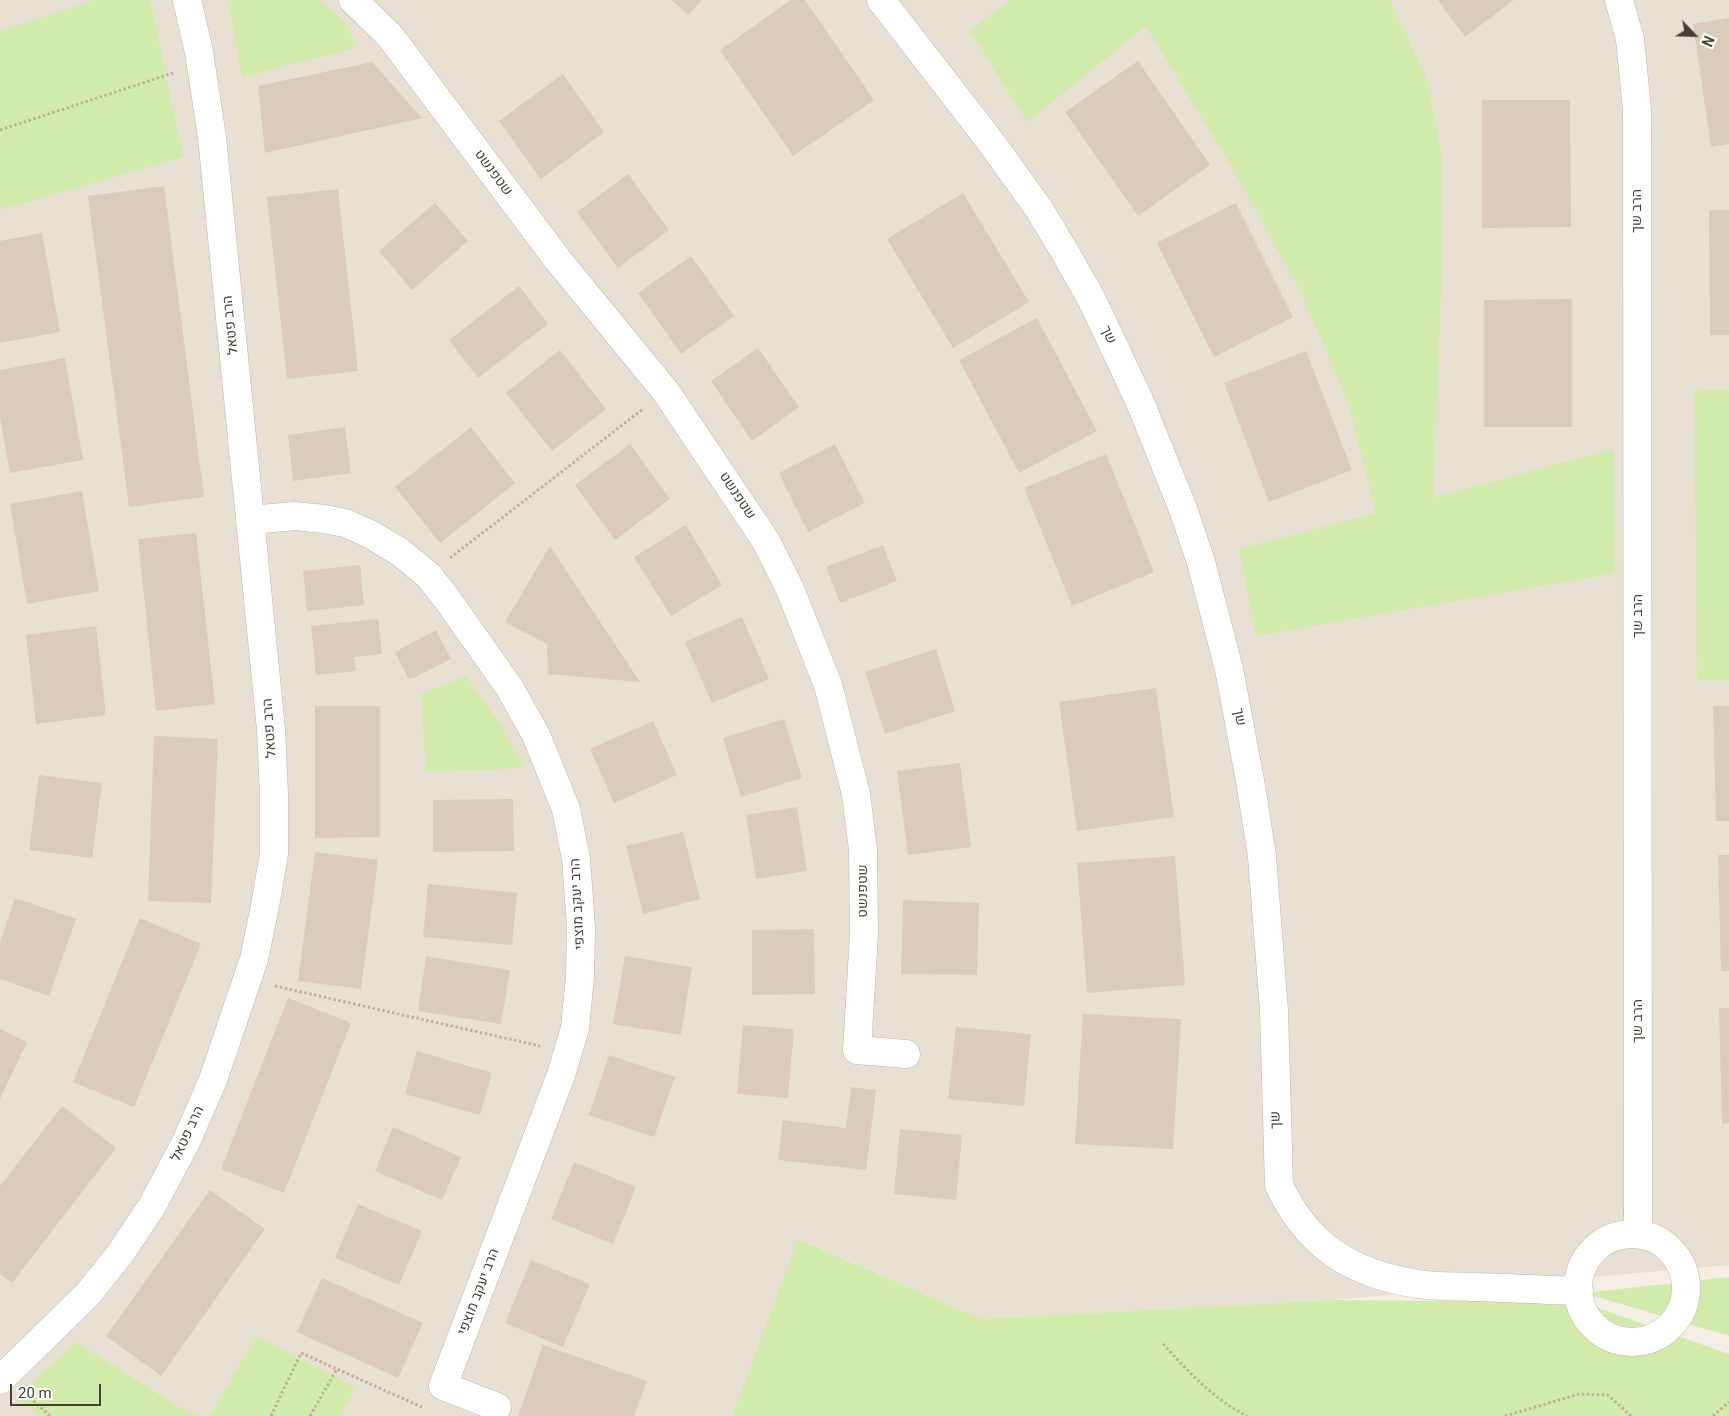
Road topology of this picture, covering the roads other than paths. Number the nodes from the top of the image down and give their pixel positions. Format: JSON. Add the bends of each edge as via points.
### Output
{"nodes":[{"id":1,"x":187,"y":0,"type":"edge"},
{"id":2,"x":353,"y":0,"type":"edge"},
{"id":3,"x":881,"y":0,"type":"edge"},
{"id":4,"x":1620,"y":0,"type":"edge"},
{"id":5,"x":251,"y":520,"type":"junction"},
{"id":6,"x":906,"y":1054,"type":"dead end"},
{"id":7,"x":1638,"y":1234,"type":"junction"},
{"id":8,"x":1579,"y":1291,"type":"junction"},
{"id":9,"x":0,"y":1380,"type":"edge"},
{"id":10,"x":497,"y":1407,"type":"dead end"}],
"edges":[{"from":1,"to":5,"type":"street","name":"הרב פטאל","via":[[212,137]]},
{"from":2,"to":6,"type":"street","name":"שטפנשט","via":[[390,36],[558,260],[666,392],[766,540],[790,589],[828,685],[856,794],[863,850],[864,934],[857,1050]]},
{"from":3,"to":8,"type":"street","name":"שך","via":[[990,141],[1066,254],[1092,300],[1140,402],[1186,518],[1229,669],[1262,856],[1274,1012],[1279,1185],[1288,1205],[1305,1229],[1330,1251],[1359,1268],[1382,1276],[1418,1284]]},
{"from":4,"to":7,"type":"street","name":"הרב שך","via":[[1630,39],[1637,109]]},
{"from":5,"to":9,"type":"street","name":"הרב פטאל","via":[[271,728],[274,854],[248,980],[213,1080],[186,1142],[152,1206],[87,1296]]},
{"from":5,"to":10,"type":"street","name":"הרב יעקב מוצפי","via":[[295,516],[345,523],[400,552],[428,575],[509,688],[536,735],[566,809],[576,859],[582,927],[575,1028],[561,1075],[443,1386]]},
{"from":7,"to":8,"type":"street","via":[[1612,1237],[1598,1246],[1583,1266]]},
{"from":7,"to":8,"type":"street","via":[[1662,1243],[1675,1254],[1683,1270],[1685,1296],[1680,1312],[1669,1326],[1655,1336],[1638,1341],[1612,1338],[1586,1316]]}]}
